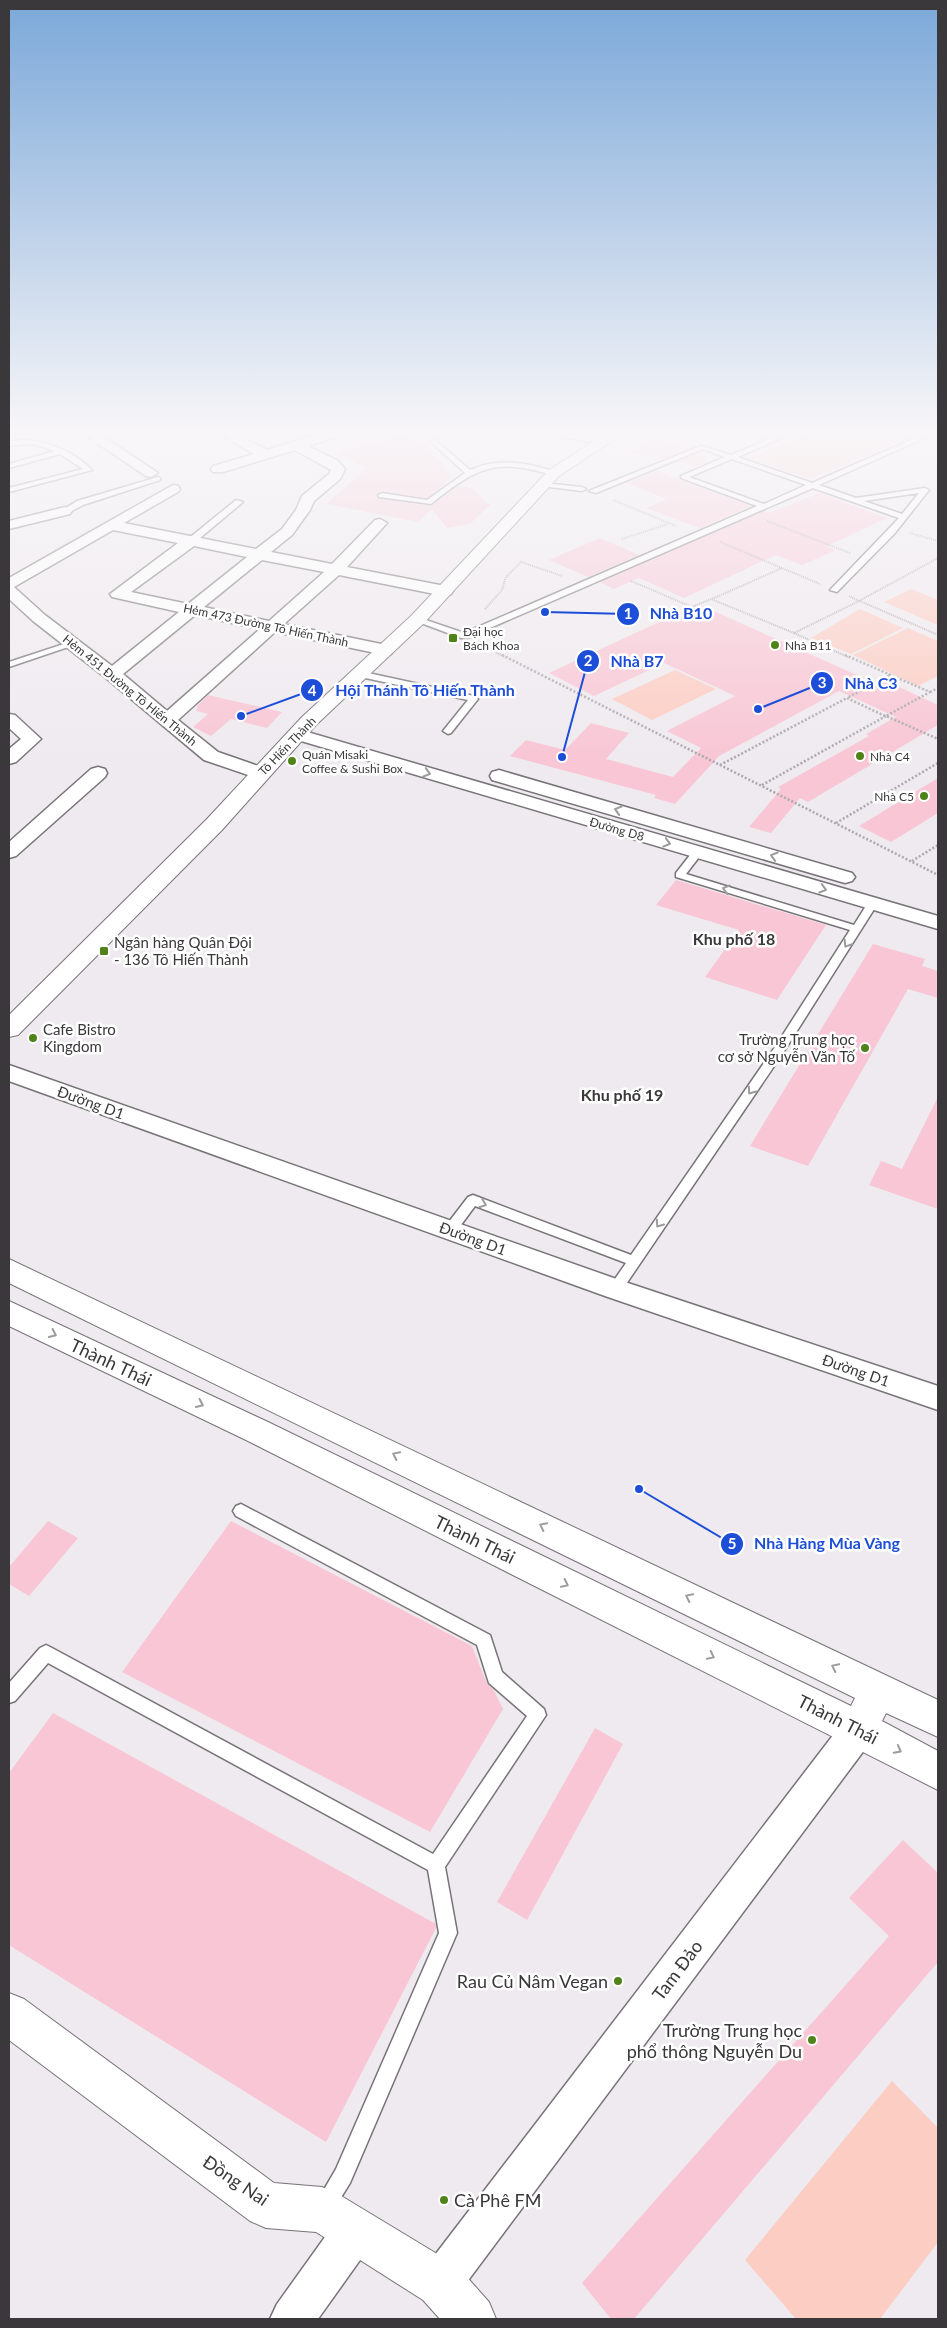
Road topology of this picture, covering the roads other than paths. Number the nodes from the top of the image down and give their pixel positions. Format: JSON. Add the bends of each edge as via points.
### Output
{"nodes":[{"id":1,"x":82,"y":542,"type":"edge"},
{"id":2,"x":190,"y":542,"type":"edge"},
{"id":3,"x":194,"y":542,"type":"edge"},
{"id":4,"x":275,"y":542,"type":"edge"},
{"id":5,"x":362,"y":542,"type":"edge"},
{"id":6,"x":491,"y":542,"type":"edge"},
{"id":7,"x":676,"y":542,"type":"edge"},
{"id":8,"x":881,"y":542,"type":"edge"},
{"id":9,"x":260,"y":554,"type":"junction"},
{"id":10,"x":336,"y":569,"type":"junction"},
{"id":11,"x":9,"y":584,"type":"edge"},
{"id":12,"x":834,"y":590,"type":"road end"},
{"id":13,"x":9,"y":591,"type":"edge"},
{"id":14,"x":445,"y":591,"type":"junction"},
{"id":15,"x":193,"y":609,"type":"junction"},
{"id":16,"x":417,"y":620,"type":"junction"},
{"id":17,"x":274,"y":626,"type":"junction"},
{"id":18,"x":73,"y":644,"type":"junction"},
{"id":19,"x":385,"y":650,"type":"junction"},
{"id":20,"x":9,"y":665,"type":"edge"},
{"id":21,"x":112,"y":674,"type":"junction"},
{"id":22,"x":359,"y":674,"type":"junction"},
{"id":23,"x":9,"y":719,"type":"edge"},
{"id":24,"x":167,"y":720,"type":"junction"},
{"id":25,"x":303,"y":728,"type":"junction"},
{"id":26,"x":448,"y":731,"type":"dead end"},
{"id":27,"x":9,"y":758,"type":"edge"},
{"id":28,"x":98,"y":773,"type":"dead end"},
{"id":29,"x":260,"y":773,"type":"junction"},
{"id":30,"x":704,"y":844,"type":"junction"},
{"id":31,"x":9,"y":852,"type":"edge"},
{"id":32,"x":873,"y":903,"type":"junction"},
{"id":33,"x":938,"y":905,"type":"edge"},
{"id":34,"x":938,"y":923,"type":"edge"},
{"id":35,"x":857,"y":929,"type":"junction"},
{"id":36,"x":9,"y":1029,"type":"edge"},
{"id":37,"x":9,"y":1073,"type":"edge"},
{"id":38,"x":450,"y":1230,"type":"junction"},
{"id":39,"x":634,"y":1261,"type":"junction"},
{"id":40,"x":9,"y":1270,"type":"edge"},
{"id":41,"x":615,"y":1289,"type":"junction"},
{"id":42,"x":9,"y":1313,"type":"edge"},
{"id":43,"x":938,"y":1398,"type":"edge"},
{"id":44,"x":281,"y":1400,"type":"junction"},
{"id":45,"x":257,"y":1431,"type":"junction"},
{"id":46,"x":241,"y":1511,"type":"dead end"},
{"id":47,"x":879,"y":1689,"type":"junction"},
{"id":48,"x":9,"y":1695,"type":"edge"},
{"id":49,"x":938,"y":1719,"type":"edge"},
{"id":50,"x":858,"y":1729,"type":"junction"},
{"id":51,"x":938,"y":1771,"type":"edge"},
{"id":52,"x":436,"y":1866,"type":"junction"},
{"id":53,"x":9,"y":2014,"type":"edge"},
{"id":54,"x":339,"y":2220,"type":"junction"},
{"id":55,"x":440,"y":2283,"type":"junction"},
{"id":56,"x":292,"y":2319,"type":"edge"},
{"id":57,"x":472,"y":2319,"type":"edge"}],
"edges":[{"from":1,"to":11,"type":"street"},
{"from":2,"to":15,"type":"street","name":"Hẻm 473 Đường Tô Hiến Thành","via":[[118,594]]},
{"from":3,"to":9,"type":"street"},
{"from":4,"to":9,"type":"street"},
{"from":5,"to":10,"type":"street"},
{"from":6,"to":14,"type":"main road","name":"Tô Hiến Thành"},
{"from":7,"to":16,"type":"lane","via":[[464,636]]},
{"from":8,"to":12,"type":"lane"},
{"from":9,"to":10,"type":"street"},
{"from":9,"to":15,"type":"street"},
{"from":10,"to":14,"type":"street"},
{"from":10,"to":17,"type":"street"},
{"from":13,"to":18,"type":"street","name":"Hẻm 451 Đường Tô Hiến Thành","via":[[24,614]]},
{"from":14,"to":16,"type":"main road","name":"Tô Hiến Thành"},
{"from":15,"to":17,"type":"street","name":"Hẻm 473 Đường Tô Hiến Thành"},
{"from":15,"to":21,"type":"street"},
{"from":16,"to":19,"type":"main road","name":"Tô Hiến Thành"},
{"from":17,"to":19,"type":"street","name":"Hẻm 473 Đường Tô Hiến Thành"},
{"from":17,"to":24,"type":"street"},
{"from":18,"to":20,"type":"lane"},
{"from":18,"to":21,"type":"street","name":"Hẻm 451 Đường Tô Hiến Thành"},
{"from":19,"to":22,"type":"main road","name":"Tô Hiến Thành"},
{"from":21,"to":24,"type":"street","name":"Hẻm 451 Đường Tô Hiến Thành"},
{"from":22,"to":25,"type":"main road","name":"Tô Hiến Thành"},
{"from":22,"to":26,"type":"lane","via":[[474,699]]},
{"from":23,"to":27,"type":"street","via":[[32,739]]},
{"from":24,"to":29,"type":"street","name":"Hẻm 451 Đường Tô Hiến Thành","via":[[211,756]]},
{"from":25,"to":29,"type":"main road","name":"Tô Hiến Thành"},
{"from":25,"to":30,"type":"street","name":"Đường D8"},
{"from":28,"to":31,"type":"street"},
{"from":29,"to":36,"type":"main road","name":"Tô Hiến Thành","via":[[214,825]]},
{"from":30,"to":32,"type":"street","name":"Đường D8","one_way":true},
{"from":33,"to":30,"type":"street","name":"Đường D8","one_way":true},
{"from":35,"to":30,"type":"lane","one_way":true,"via":[[680,875]]},
{"from":32,"to":34,"type":"street","name":"Đường D8"},
{"from":32,"to":35,"type":"lane"},
{"from":35,"to":39,"type":"lane","one_way":true,"via":[[779,1050]]},
{"from":37,"to":38,"type":"street","name":"Đường D1"},
{"from":38,"to":39,"type":"lane","one_way":true,"via":[[473,1200]]},
{"from":38,"to":41,"type":"street","name":"Đường D1"},
{"from":39,"to":41,"type":"lane"},
{"from":40,"to":44,"type":"main road"},
{"from":41,"to":43,"type":"street","name":"Đường D1"},
{"from":42,"to":45,"type":"main road","name":"Thành Thái","one_way":true},
{"from":44,"to":45,"type":"main road"},
{"from":47,"to":44,"type":"main road","one_way":true},
{"from":45,"to":50,"type":"main road","name":"Thành Thái","one_way":true},
{"from":46,"to":52,"type":"lane","via":[[484,1640],[496,1676],[538,1715]]},
{"from":47,"to":49,"type":"main road"},
{"from":47,"to":50,"type":"main road"},
{"from":48,"to":52,"type":"lane","via":[[46,1653]]},
{"from":50,"to":51,"type":"main road","name":"Thành Thái","one_way":true},
{"from":50,"to":55,"type":"street","name":"Tam Đảo"},
{"from":52,"to":54,"type":"lane","via":[[448,1933],[342,2176]]},
{"from":53,"to":54,"type":"main road","name":"Đồng Nai","via":[[266,2205]]},
{"from":54,"to":55,"type":"main road","name":"Đồng Nai"},
{"from":54,"to":56,"type":"street"},
{"from":55,"to":57,"type":"main road","name":"Đồng Nai"}]}
